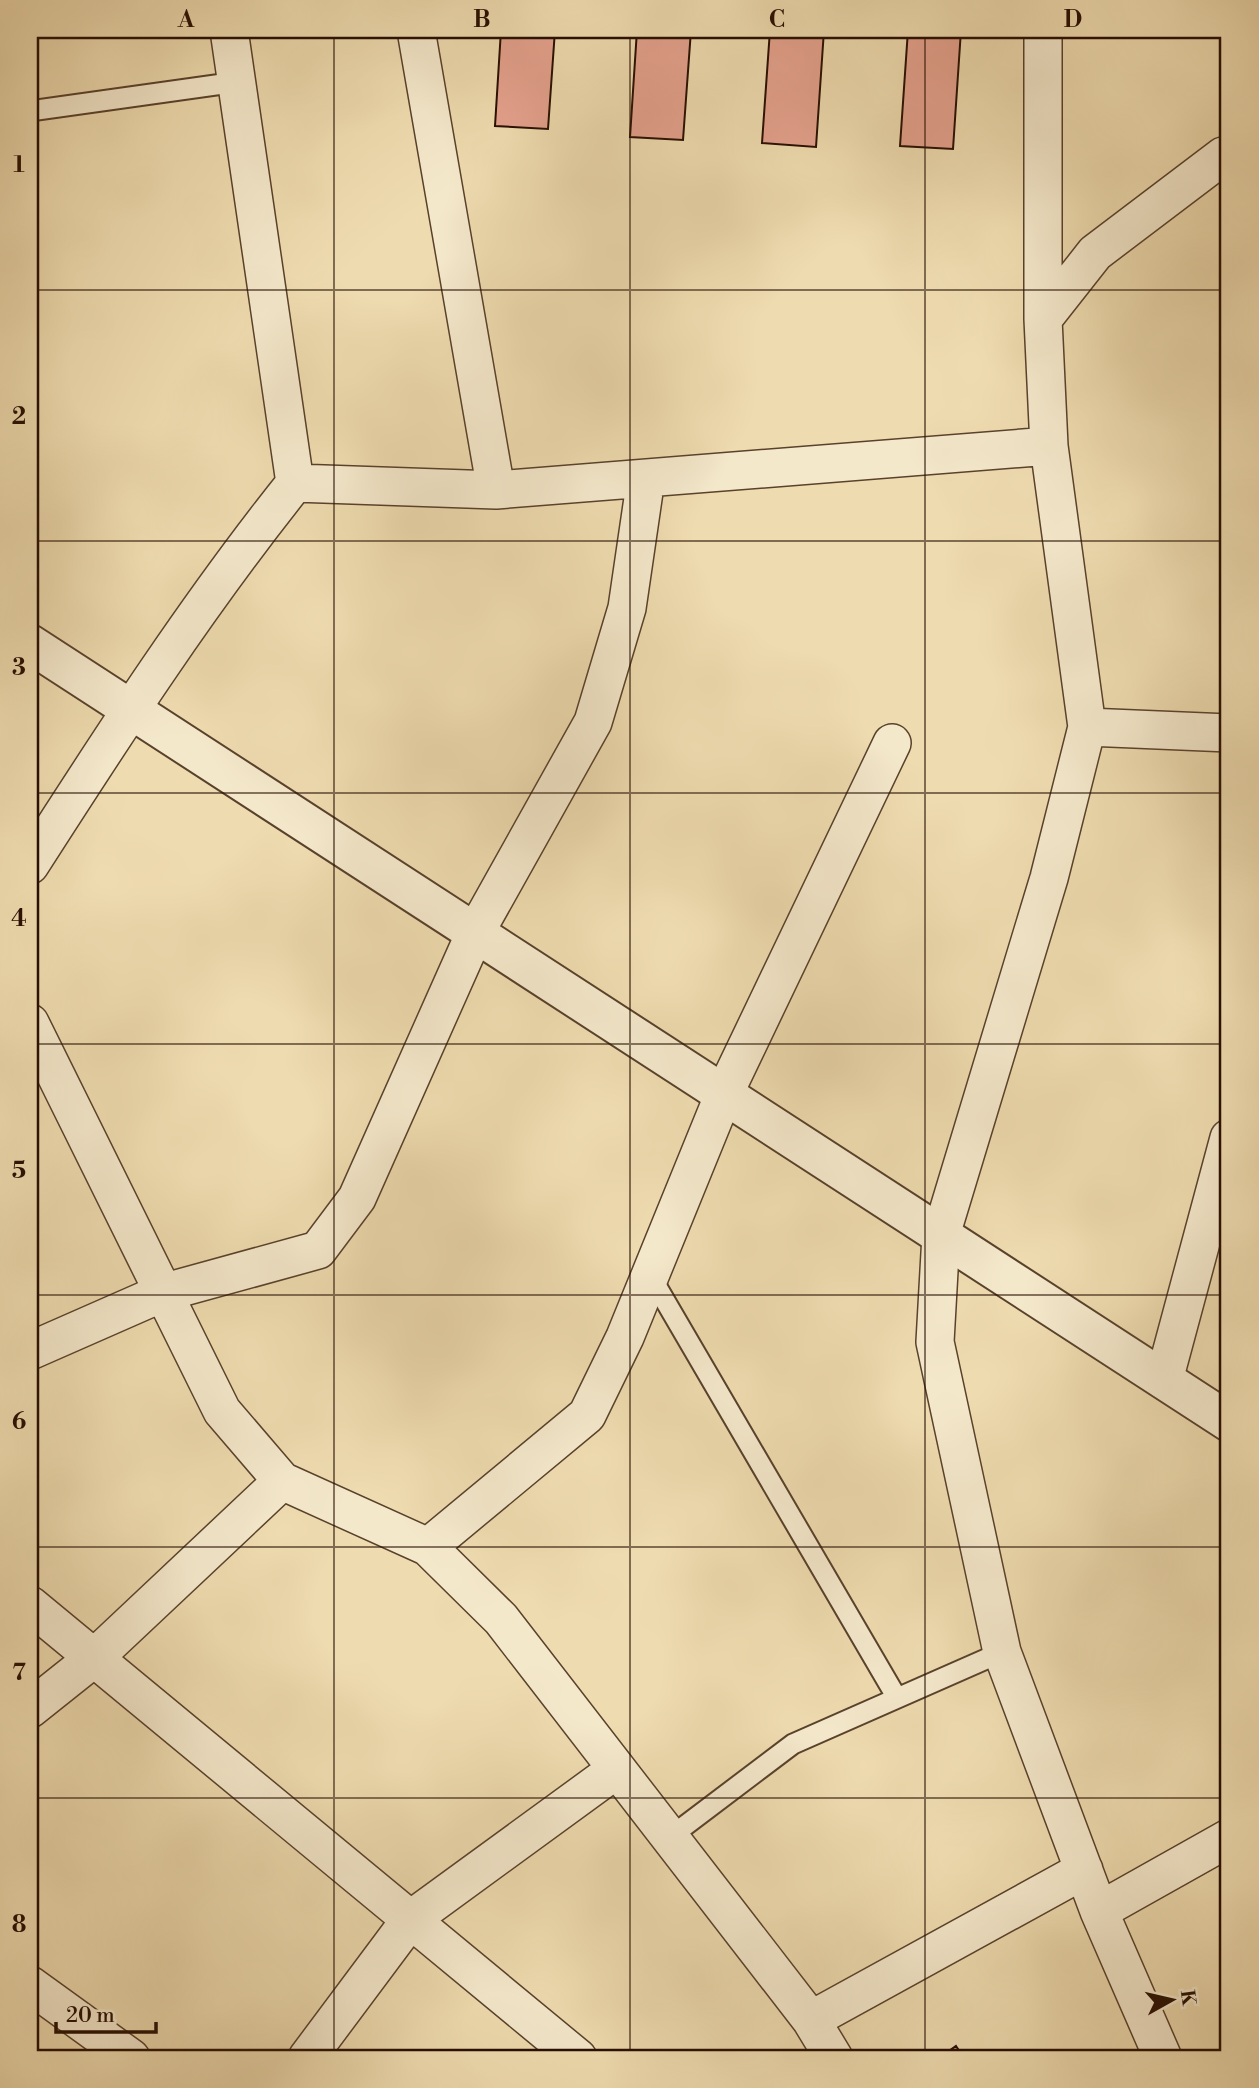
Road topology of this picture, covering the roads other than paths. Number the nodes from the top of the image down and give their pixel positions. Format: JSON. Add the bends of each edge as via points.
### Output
{"nodes":[{"id":1,"x":229,"y":30,"type":"edge"},
{"id":2,"x":416,"y":30,"type":"edge"},
{"id":3,"x":1043,"y":30,"type":"edge"},
{"id":4,"x":237,"y":82,"type":"junction"},
{"id":5,"x":30,"y":111,"type":"edge"},
{"id":6,"x":1229,"y":164,"type":"edge"},
{"id":7,"x":1043,"y":319,"type":"junction"},
{"id":8,"x":1049,"y":446,"type":"junction"},
{"id":9,"x":646,"y":478,"type":"junction"},
{"id":10,"x":295,"y":483,"type":"junction"},
{"id":11,"x":496,"y":490,"type":"junction"},
{"id":12,"x":30,"y":645,"type":"edge"},
{"id":13,"x":130,"y":710,"type":"junction"},
{"id":14,"x":1087,"y":727,"type":"junction"},
{"id":15,"x":1229,"y":733,"type":"edge"},
{"id":16,"x":892,"y":743,"type":"dead end"},
{"id":17,"x":30,"y":864,"type":"edge"},
{"id":18,"x":475,"y":933,"type":"junction"},
{"id":19,"x":30,"y":1023,"type":"edge"},
{"id":20,"x":724,"y":1094,"type":"junction"},
{"id":21,"x":1229,"y":1138,"type":"edge"},
{"id":22,"x":941,"y":1235,"type":"junction"},
{"id":23,"x":650,"y":1275,"type":"junction"},
{"id":24,"x":162,"y":1293,"type":"junction"},
{"id":25,"x":30,"y":1351,"type":"edge"},
{"id":26,"x":1164,"y":1380,"type":"junction"},
{"id":27,"x":1229,"y":1422,"type":"edge"},
{"id":28,"x":282,"y":1481,"type":"junction"},
{"id":29,"x":428,"y":1547,"type":"junction"},
{"id":30,"x":30,"y":1605,"type":"edge"},
{"id":31,"x":1002,"y":1652,"type":"junction"},
{"id":32,"x":94,"y":1658,"type":"junction"},
{"id":33,"x":897,"y":1698,"type":"junction"},
{"id":34,"x":30,"y":1709,"type":"edge"},
{"id":35,"x":617,"y":1769,"type":"junction"},
{"id":36,"x":670,"y":1837,"type":"junction"},
{"id":37,"x":1229,"y":1838,"type":"edge"},
{"id":38,"x":1084,"y":1870,"type":"junction"},
{"id":39,"x":1099,"y":1911,"type":"junction"},
{"id":40,"x":410,"y":1920,"type":"junction"},
{"id":41,"x":30,"y":1985,"type":"edge"},
{"id":42,"x":811,"y":2020,"type":"junction"},
{"id":43,"x":131,"y":2058,"type":"edge"},
{"id":44,"x":307,"y":2058,"type":"edge"},
{"id":45,"x":578,"y":2058,"type":"edge"},
{"id":46,"x":834,"y":2058,"type":"edge"},
{"id":47,"x":1163,"y":2058,"type":"edge"}],
"edges":[{"from":1,"to":4,"type":"street"},
{"from":2,"to":11,"type":"street"},
{"from":3,"to":7,"type":"street"},
{"from":4,"to":5,"type":"lane"},
{"from":4,"to":10,"type":"street"},
{"from":6,"to":7,"type":"street","via":[[1223,156],[1095,253]]},
{"from":7,"to":8,"type":"street"},
{"from":8,"to":9,"type":"street"},
{"from":8,"to":14,"type":"street"},
{"from":9,"to":11,"type":"street"},
{"from":9,"to":18,"type":"street","via":[[627,608],[593,722]]},
{"from":10,"to":11,"type":"street"},
{"from":10,"to":13,"type":"street","via":[[247,543]]},
{"from":12,"to":13,"type":"street"},
{"from":13,"to":17,"type":"street"},
{"from":13,"to":18,"type":"street"},
{"from":14,"to":15,"type":"street"},
{"from":14,"to":22,"type":"street","via":[[1049,878]]},
{"from":16,"to":20,"type":"street"},
{"from":18,"to":20,"type":"street"},
{"from":18,"to":24,"type":"street","via":[[357,1198],[318,1250]]},
{"from":19,"to":24,"type":"street"},
{"from":20,"to":22,"type":"street"},
{"from":20,"to":23,"type":"street"},
{"from":21,"to":26,"type":"street"},
{"from":22,"to":26,"type":"street"},
{"from":22,"to":31,"type":"street","via":[[935,1342]]},
{"from":23,"to":29,"type":"street","via":[[587,1415]]},
{"from":23,"to":33,"type":"lane"},
{"from":24,"to":25,"type":"street"},
{"from":24,"to":28,"type":"street","via":[[222,1411]]},
{"from":26,"to":27,"type":"street"},
{"from":28,"to":29,"type":"street"},
{"from":28,"to":32,"type":"street"},
{"from":29,"to":35,"type":"street","via":[[501,1619]]},
{"from":30,"to":32,"type":"street"},
{"from":31,"to":33,"type":"lane"},
{"from":31,"to":38,"type":"street"},
{"from":32,"to":34,"type":"street"},
{"from":32,"to":40,"type":"street"},
{"from":33,"to":36,"type":"lane","via":[[793,1744]]},
{"from":35,"to":36,"type":"street"},
{"from":35,"to":40,"type":"street"},
{"from":36,"to":42,"type":"street"},
{"from":37,"to":39,"type":"street"},
{"from":38,"to":39,"type":"street"},
{"from":38,"to":42,"type":"street"},
{"from":39,"to":47,"type":"street"},
{"from":40,"to":44,"type":"street"},
{"from":40,"to":45,"type":"street"},
{"from":41,"to":43,"type":"street"},
{"from":42,"to":46,"type":"street"}]}
